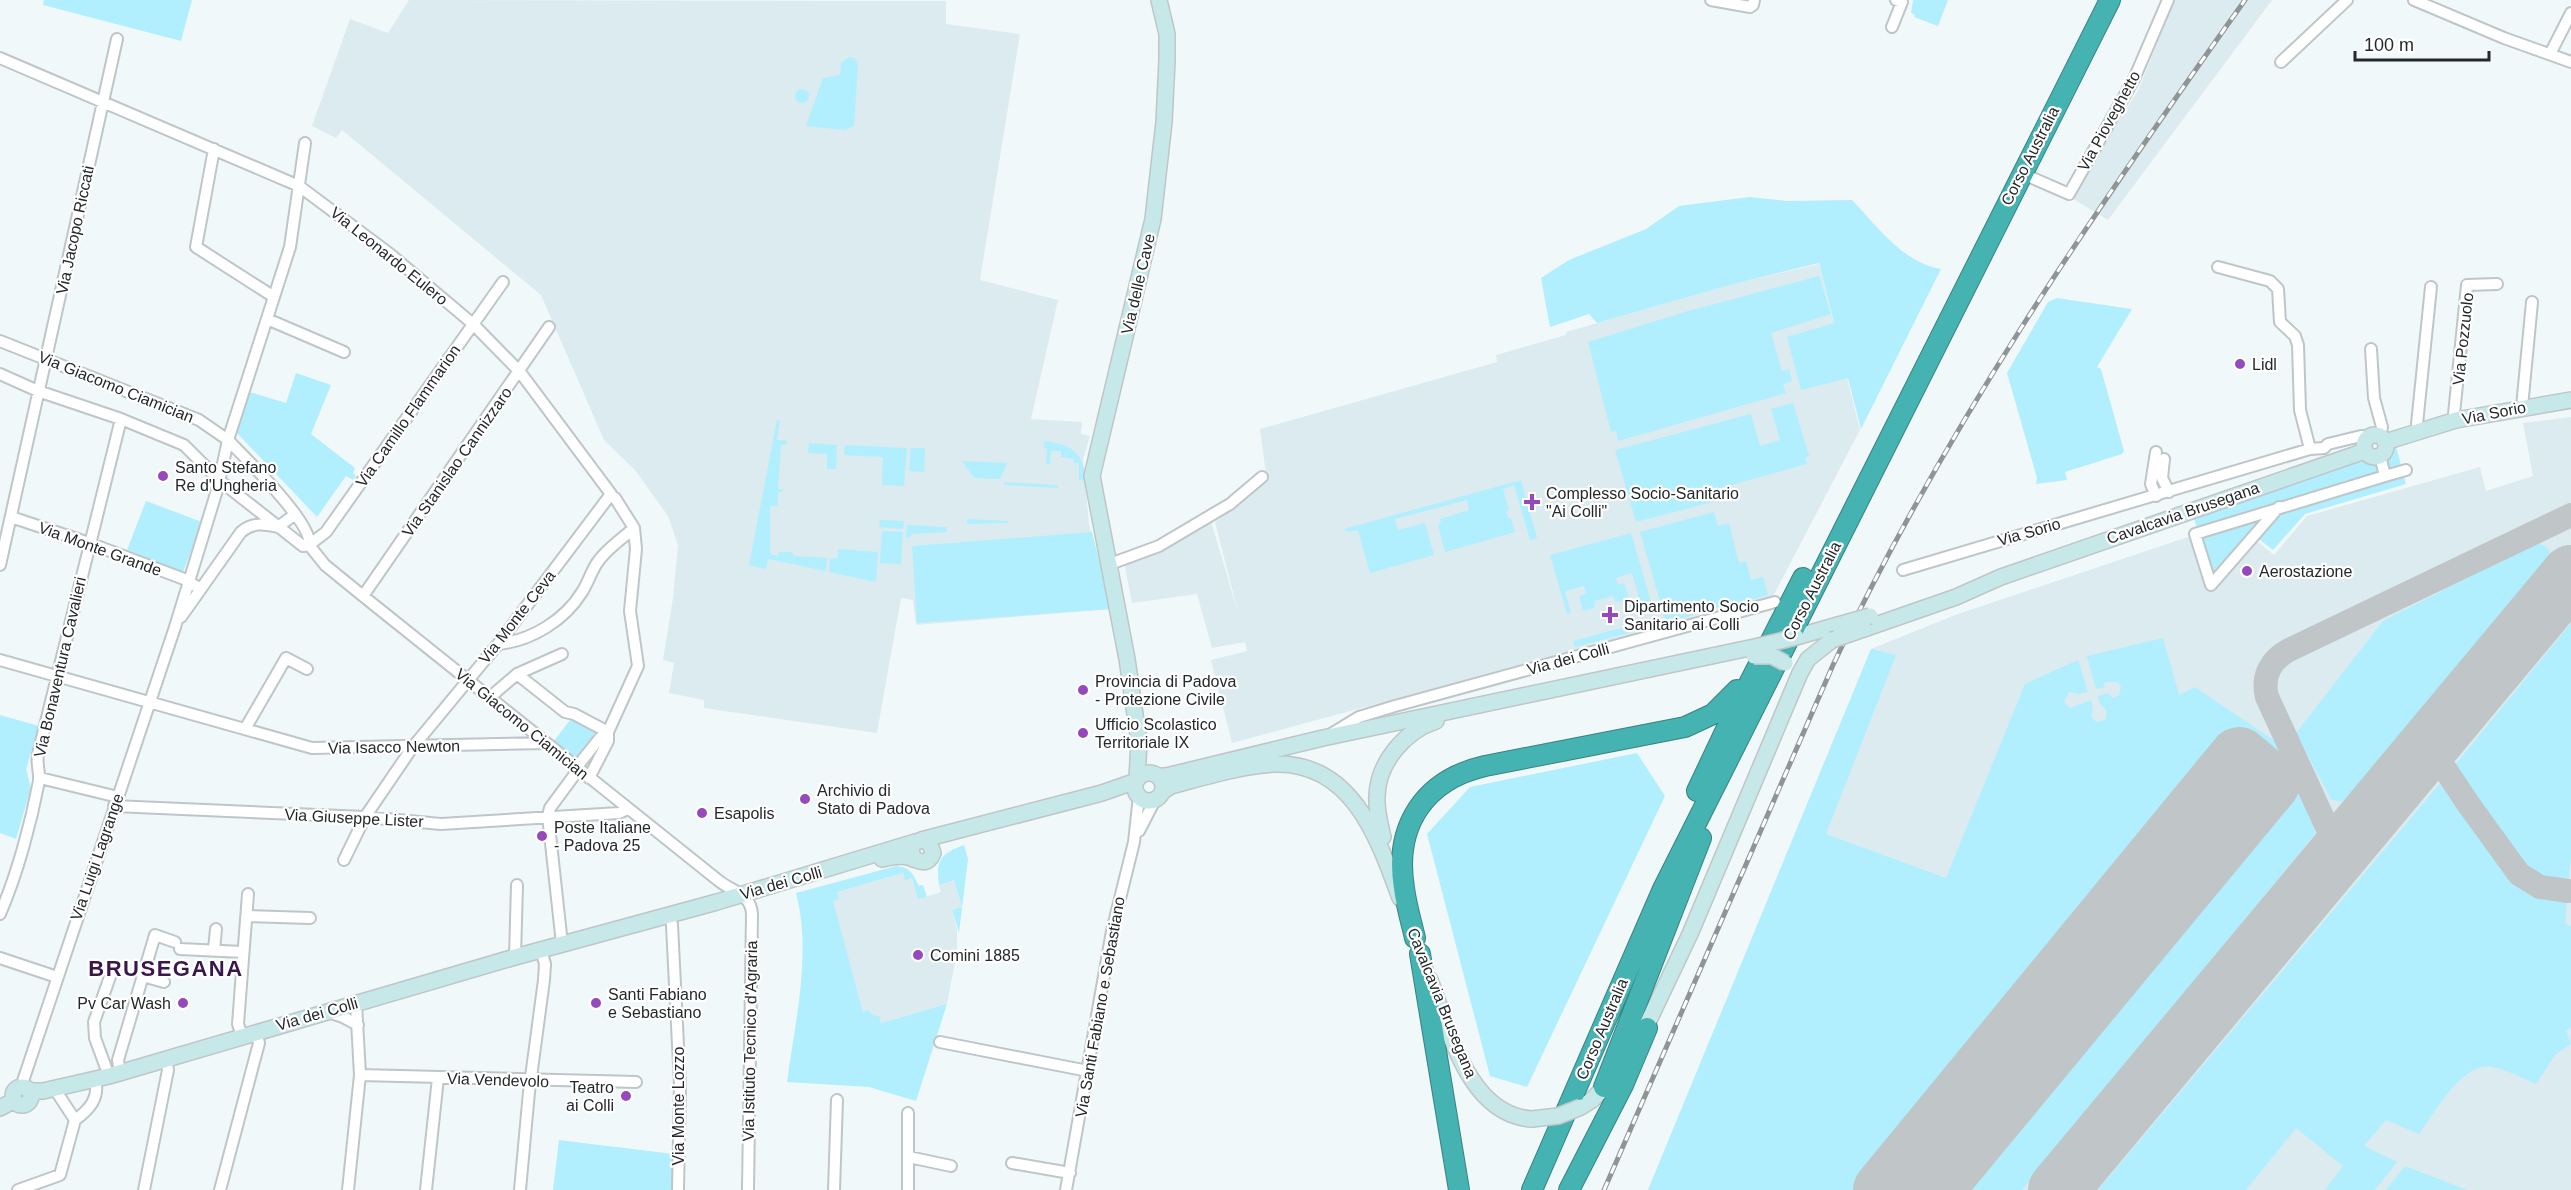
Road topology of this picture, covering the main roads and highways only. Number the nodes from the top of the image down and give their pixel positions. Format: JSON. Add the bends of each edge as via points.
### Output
{"nodes":[{"id":1,"x":1160,"y":0,"type":"edge"},
{"id":2,"x":2095,"y":0,"type":"edge"},
{"id":3,"x":2110,"y":0,"type":"edge"},
{"id":4,"x":2571,"y":400,"type":"edge"},
{"id":5,"x":2375,"y":444,"type":"joint"},
{"id":6,"x":1784,"y":600,"type":"junction"},
{"id":7,"x":1867,"y":622,"type":"junction"},
{"id":8,"x":1756,"y":651,"type":"junction"},
{"id":9,"x":1795,"y":685,"type":"junction"},
{"id":10,"x":1520,"y":696,"type":"junction"},
{"id":11,"x":1742,"y":731,"type":"junction"},
{"id":12,"x":1323,"y":738,"type":"joint"},
{"id":13,"x":1139,"y":742,"type":"junction"},
{"id":14,"x":1156,"y":775,"type":"junction"},
{"id":15,"x":1137,"y":788,"type":"junction"},
{"id":16,"x":1159,"y":796,"type":"junction"},
{"id":17,"x":967,"y":828,"type":"junction"},
{"id":18,"x":918,"y":841,"type":"junction"},
{"id":19,"x":933,"y":853,"type":"junction"},
{"id":20,"x":914,"y":859,"type":"junction"},
{"id":21,"x":838,"y":866,"type":"junction"},
{"id":22,"x":1393,"y":880,"type":"junction"},
{"id":23,"x":1418,"y":946,"type":"junction"},
{"id":24,"x":1647,"y":1028,"type":"junction"},
{"id":25,"x":104,"y":1077,"type":"junction"},
{"id":26,"x":1604,"y":1087,"type":"junction"},
{"id":27,"x":18,"y":1098,"type":"edge"},
{"id":28,"x":1459,"y":1190,"type":"edge"},
{"id":29,"x":1520,"y":1190,"type":"edge"},
{"id":30,"x":1532,"y":1190,"type":"edge"},
{"id":31,"x":1569,"y":1190,"type":"edge"}],
"edges":[{"from":1,"to":13,"type":"main road","name":"Via delle Cave","via":[[1167,34],[1167,60],[1153,219],[1092,476]]},
{"from":2,"to":6,"type":"highway","name":"Corso Australia"},
{"from":3,"to":11,"type":"highway","name":"Corso Australia"},
{"from":4,"to":5,"type":"main road","name":"Via Sorio","via":[[2456,420]]},
{"from":5,"to":7,"type":"main road","name":"Cavalcavia Brusegana","via":[[2001,577],[1953,588]]},
{"from":6,"to":23,"type":"highway","via":[[1736,690],[1721,708],[1703,720],[1672,731],[1467,770],[1434,790],[1410,823],[1402,856],[1404,888]]},
{"from":6,"to":29,"type":"highway","name":"Corso Australia"},
{"from":7,"to":8,"type":"main road","name":"Cavalcavia Brusegana","bridge":true,"via":[[1838,625]]},
{"from":7,"to":9,"type":"main road","name":"Cavalcavia Brusegana","bridge":true,"via":[[1832,640],[1808,659]]},
{"from":8,"to":9,"type":"main road","name":"Cavalcavia Brusegana","bridge":true,"via":[[1785,663]]},
{"from":8,"to":10,"type":"main road","name":"Cavalcavia Brusegana","via":[[1709,665],[1682,662]]},
{"from":9,"to":24,"type":"main road","name":"Cavalcavia Brusegana"},
{"from":10,"to":12,"type":"main road","name":"Cavalcavia Brusegana"},
{"from":10,"to":22,"type":"main road","via":[[1434,721],[1407,736],[1390,756],[1377,795]]},
{"from":11,"to":26,"type":"highway"},
{"from":11,"to":30,"type":"highway","name":"Corso Australia","via":[[1663,889]]},
{"from":12,"to":14,"type":"main road","name":"Via dei Colli","via":[[1166,776]]},
{"from":13,"to":14,"type":"main road","name":"Via delle Cave"},
{"from":13,"to":15,"type":"main road","name":"Via delle Cave"},
{"from":14,"to":15,"type":"main road","name":"Via dei Colli","via":[[1148,773]]},
{"from":14,"to":16,"type":"main road","via":[[1163,783]]},
{"from":15,"to":16,"type":"main road","via":[[1144,800]]},
{"from":15,"to":17,"type":"main road","name":"Via dei Colli","via":[[1102,793]]},
{"from":16,"to":22,"type":"main road","name":"Cavalcavia Brusegana","via":[[1171,786],[1273,764],[1321,773],[1347,794],[1369,821]]},
{"from":17,"to":18,"type":"main road","name":"Via dei Colli"},
{"from":17,"to":19,"type":"main road","name":"Via dei Colli"},
{"from":18,"to":19,"type":"main road","via":[[930,844]]},
{"from":18,"to":20,"type":"main road","via":[[910,848]]},
{"from":18,"to":21,"type":"main road","name":"Via dei Colli"},
{"from":19,"to":20,"type":"main road","name":"Via dei Colli","via":[[924,862]]},
{"from":20,"to":21,"type":"main road","name":"Via dei Colli","via":[[897,856]]},
{"from":21,"to":25,"type":"main road","name":"Via dei Colli"},
{"from":22,"to":23,"type":"main road","name":"Cavalcavia Brusegana"},
{"from":23,"to":26,"type":"main road","name":"Cavalcavia Brusegana","bridge":true,"via":[[1471,1081],[1496,1108],[1518,1119],[1558,1116],[1581,1107]]},
{"from":23,"to":28,"type":"highway"},
{"from":24,"to":26,"type":"main road","name":"Cavalcavia Brusegana","via":[[1625,1064]]},
{"from":24,"to":31,"type":"highway","via":[[1623,1085]]},
{"from":25,"to":27,"type":"main road","name":"Via dei Colli"},
{"from":25,"to":27,"type":"main road","name":"Via dei Colli","via":[[58,1094]]}]}
